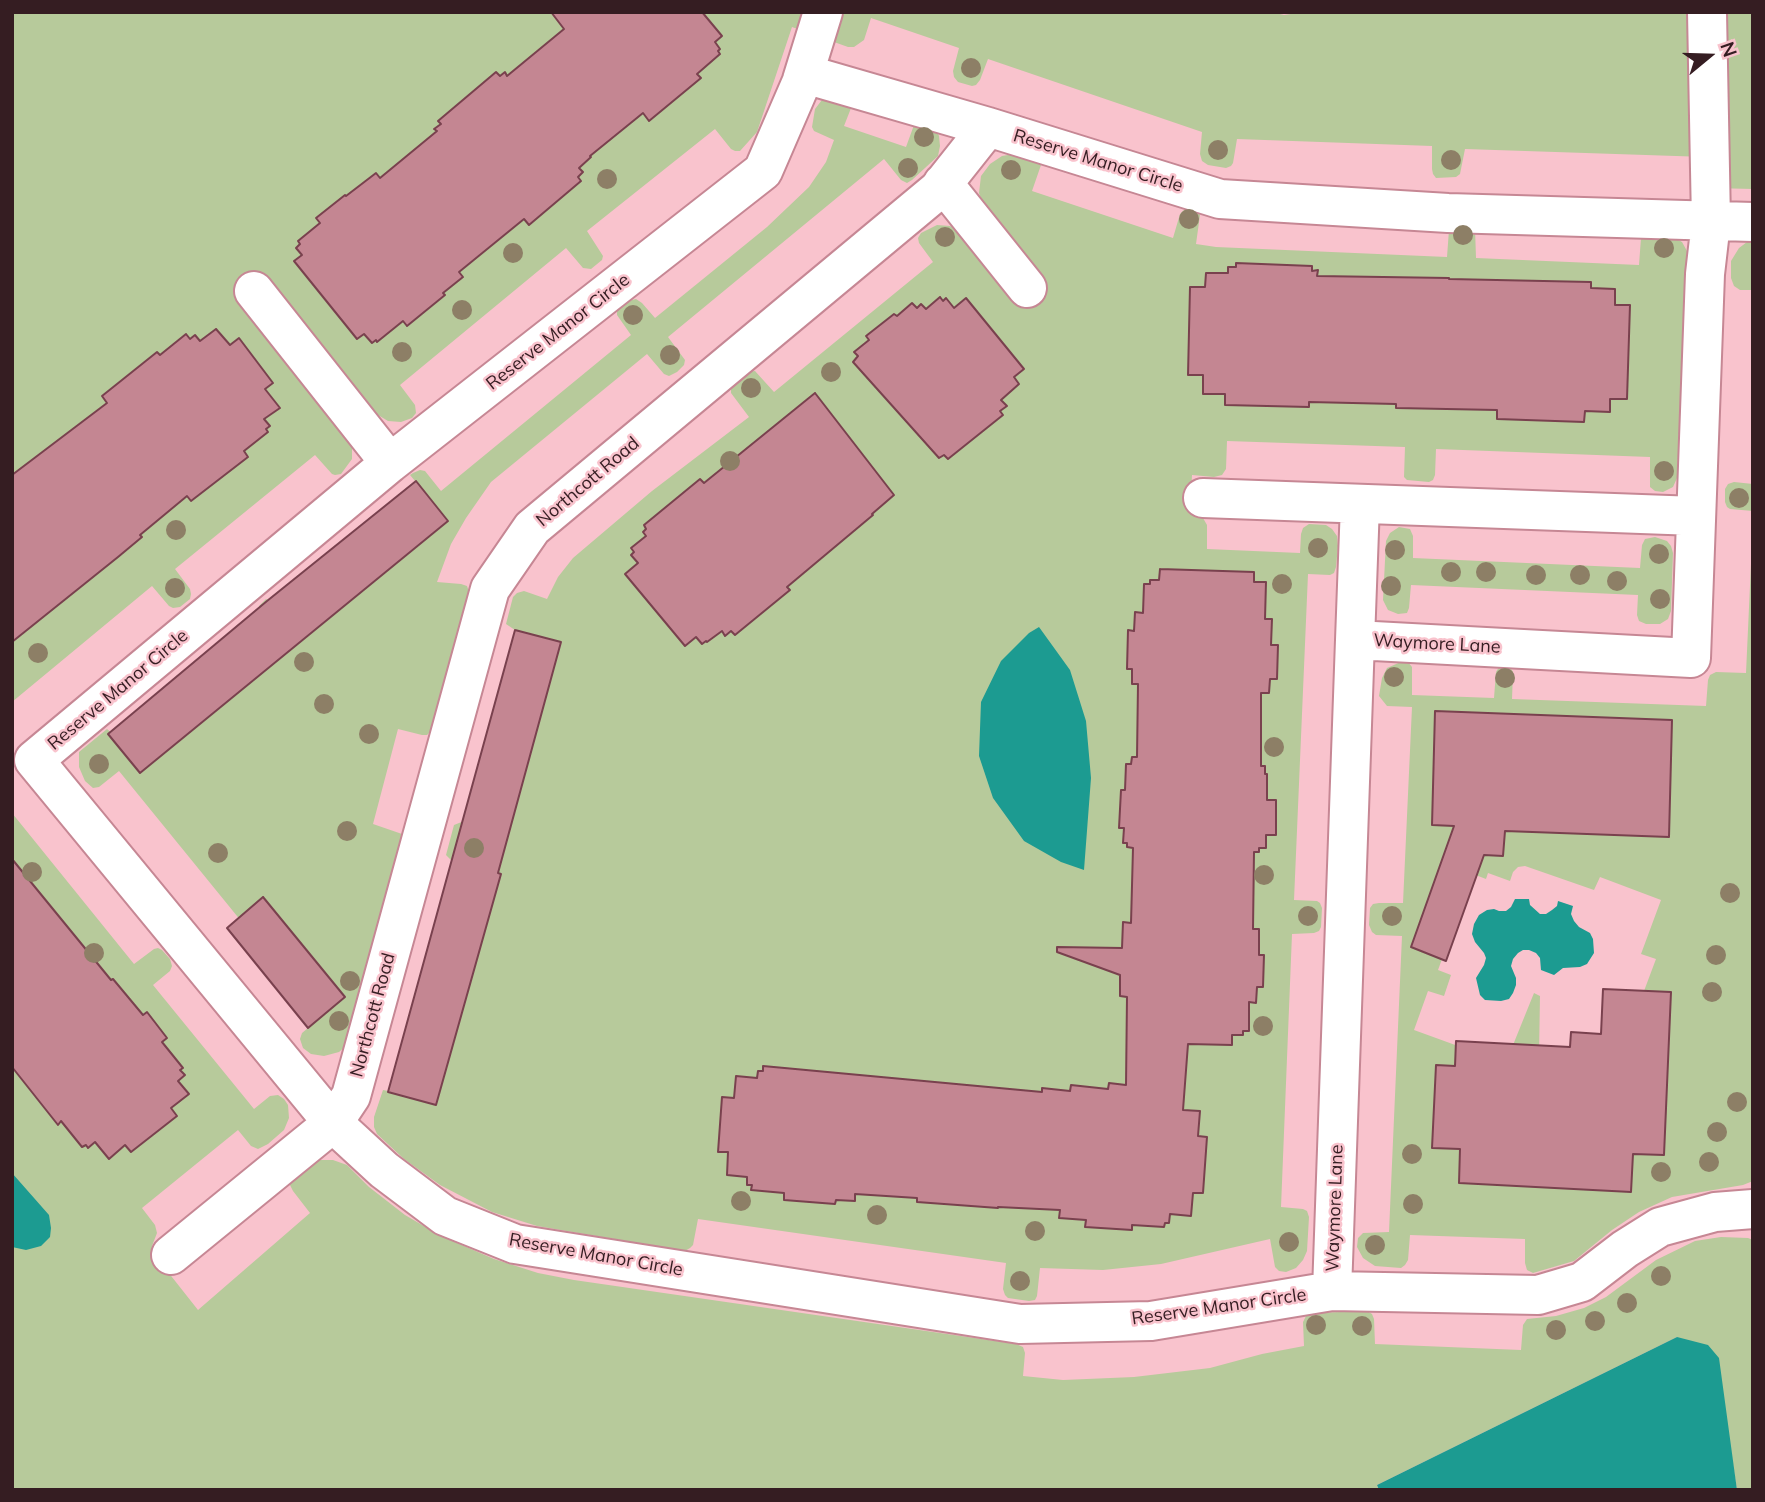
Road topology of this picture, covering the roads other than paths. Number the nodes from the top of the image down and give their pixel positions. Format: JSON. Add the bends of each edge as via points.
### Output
{"nodes":[{"id":1,"x":823,"y":12,"type":"edge"},
{"id":2,"x":1707,"y":12,"type":"edge"},
{"id":3,"x":802,"y":80,"type":"junction"},
{"id":4,"x":988,"y":127,"type":"junction"},
{"id":5,"x":943,"y":183,"type":"junction"},
{"id":6,"x":1711,"y":222,"type":"junction"},
{"id":7,"x":1753,"y":222,"type":"edge"},
{"id":8,"x":1027,"y":288,"type":"dead end"},
{"id":9,"x":254,"y":291,"type":"dead end"},
{"id":10,"x":390,"y":463,"type":"junction"},
{"id":11,"x":1203,"y":498,"type":"dead end"},
{"id":12,"x":1360,"y":504,"type":"junction"},
{"id":13,"x":1696,"y":516,"type":"junction"},
{"id":14,"x":1355,"y":640,"type":"junction"},
{"id":15,"x":333,"y":1123,"type":"junction"},
{"id":16,"x":1753,"y":1209,"type":"edge"},
{"id":17,"x":171,"y":1255,"type":"dead end"},
{"id":18,"x":1332,"y":1291,"type":"junction"}],
"edges":[{"from":1,"to":3,"type":"street"},
{"from":2,"to":6,"type":"street","name":"Waymore Lane"},
{"from":3,"to":4,"type":"street","name":"Reserve Manor Circle","via":[[805,74]]},
{"from":3,"to":10,"type":"street","name":"Reserve Manor Circle","via":[[763,171]]},
{"from":4,"to":5,"type":"street","name":"Northcott Road"},
{"from":4,"to":6,"type":"street","name":"Reserve Manor Circle","via":[[1220,199]]},
{"from":5,"to":8,"type":"street"},
{"from":5,"to":15,"type":"street","name":"Northcott Road","via":[[532,528],[490,589],[351,1096]]},
{"from":6,"to":7,"type":"street","name":"Reserve Manor Circle"},
{"from":6,"to":13,"type":"street","name":"Waymore Lane"},
{"from":9,"to":10,"type":"street"},
{"from":10,"to":15,"type":"street","name":"Reserve Manor Circle","via":[[34,760]]},
{"from":11,"to":12,"type":"street"},
{"from":12,"to":13,"type":"street"},
{"from":12,"to":14,"type":"street"},
{"from":13,"to":14,"type":"street","name":"Waymore Lane","via":[[1691,658]]},
{"from":14,"to":18,"type":"street","name":"Waymore Lane"},
{"from":15,"to":17,"type":"street","name":"Northcott Road"},
{"from":15,"to":18,"type":"street","name":"Reserve Manor Circle","via":[[384,1170],[445,1216],[516,1244],[1020,1324],[1151,1321]]},
{"from":16,"to":18,"type":"street","name":"Reserve Manor Circle","via":[[1715,1212],[1660,1227],[1582,1282],[1538,1295]]}]}
